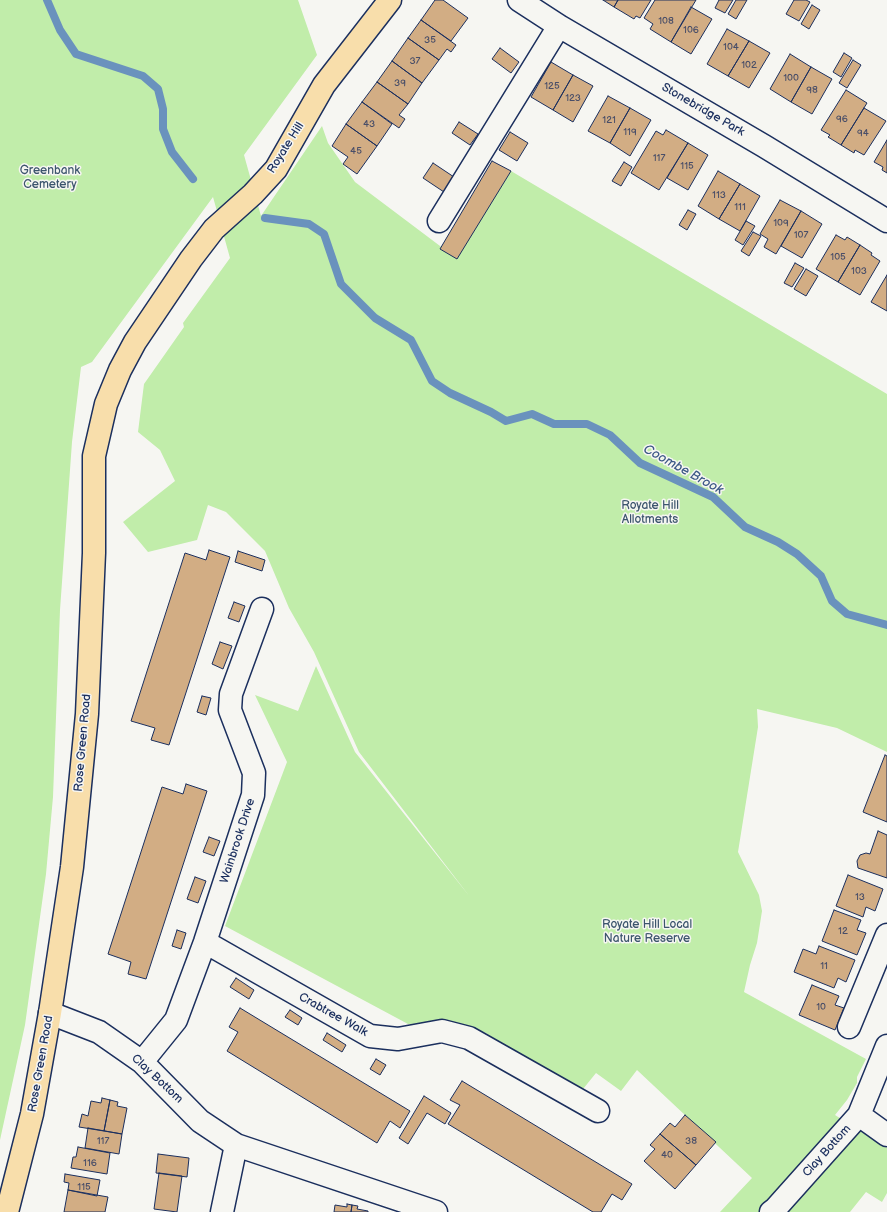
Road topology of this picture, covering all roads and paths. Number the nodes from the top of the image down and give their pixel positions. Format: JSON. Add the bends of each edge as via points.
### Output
{"nodes":[{"id":1,"x":390,"y":0,"type":"edge"},
{"id":2,"x":519,"y":0,"type":"edge"},
{"id":3,"x":559,"y":26,"type":"junction"},
{"id":4,"x":439,"y":221,"type":"dead end"},
{"id":5,"x":887,"y":221,"type":"edge"},
{"id":6,"x":173,"y":288,"type":"joint"},
{"id":7,"x":262,"y":610,"type":"dead end"},
{"id":8,"x":887,"y":935,"type":"edge"},
{"id":9,"x":205,"y":942,"type":"junction"},
{"id":10,"x":50,"y":1014,"type":"junction"},
{"id":11,"x":848,"y":1027,"type":"dead end"},
{"id":12,"x":887,"y":1046,"type":"edge"},
{"id":13,"x":142,"y":1062,"type":"junction"},
{"id":14,"x":598,"y":1111,"type":"dead end"},
{"id":15,"x":859,"y":1115,"type":"junction"},
{"id":16,"x":887,"y":1135,"type":"edge"},
{"id":17,"x":236,"y":1145,"type":"junction"},
{"id":18,"x":6,"y":1205,"type":"edge"},
{"id":19,"x":222,"y":1212,"type":"edge"},
{"id":20,"x":436,"y":1212,"type":"edge"},
{"id":21,"x":771,"y":1212,"type":"edge"}],
"edges":[{"from":1,"to":6,"type":"main road","name":"Royate Hill","via":[[324,85],[276,169],[214,229]]},
{"from":2,"to":3,"type":"street","name":"Stonebridge Park"},
{"from":3,"to":4,"type":"street"},
{"from":3,"to":5,"type":"street","name":"Stonebridge Park"},
{"from":6,"to":10,"type":"main road","name":"Rose Green Road","via":[[135,342],[120,370],[106,404],[94,456],[94,552],[87,714],[72,867]]},
{"from":7,"to":9,"type":"street","name":"Wainbrook Drive","via":[[231,694],[230,710],[254,772],[253,795]]},
{"from":8,"to":11,"type":"street"},
{"from":9,"to":13,"type":"street","name":"Wainbrook Drive","via":[[176,1020]]},
{"from":9,"to":14,"type":"street","name":"Crabtree Walk","via":[[370,1036],[398,1039],[442,1031],[468,1038]]},
{"from":10,"to":13,"type":"street","name":"Clay Bottom","via":[[99,1032]]},
{"from":10,"to":18,"type":"main road","name":"Rose Green Road","via":[[32,1114]]},
{"from":12,"to":15,"type":"street"},
{"from":13,"to":17,"type":"street","name":"Clay Bottom","via":[[200,1121]]},
{"from":15,"to":16,"type":"street","name":"Clay Bottom"},
{"from":15,"to":21,"type":"street","name":"Clay Bottom"},
{"from":17,"to":19,"type":"street"},
{"from":17,"to":20,"type":"street","name":"Clay Bottom"}]}
